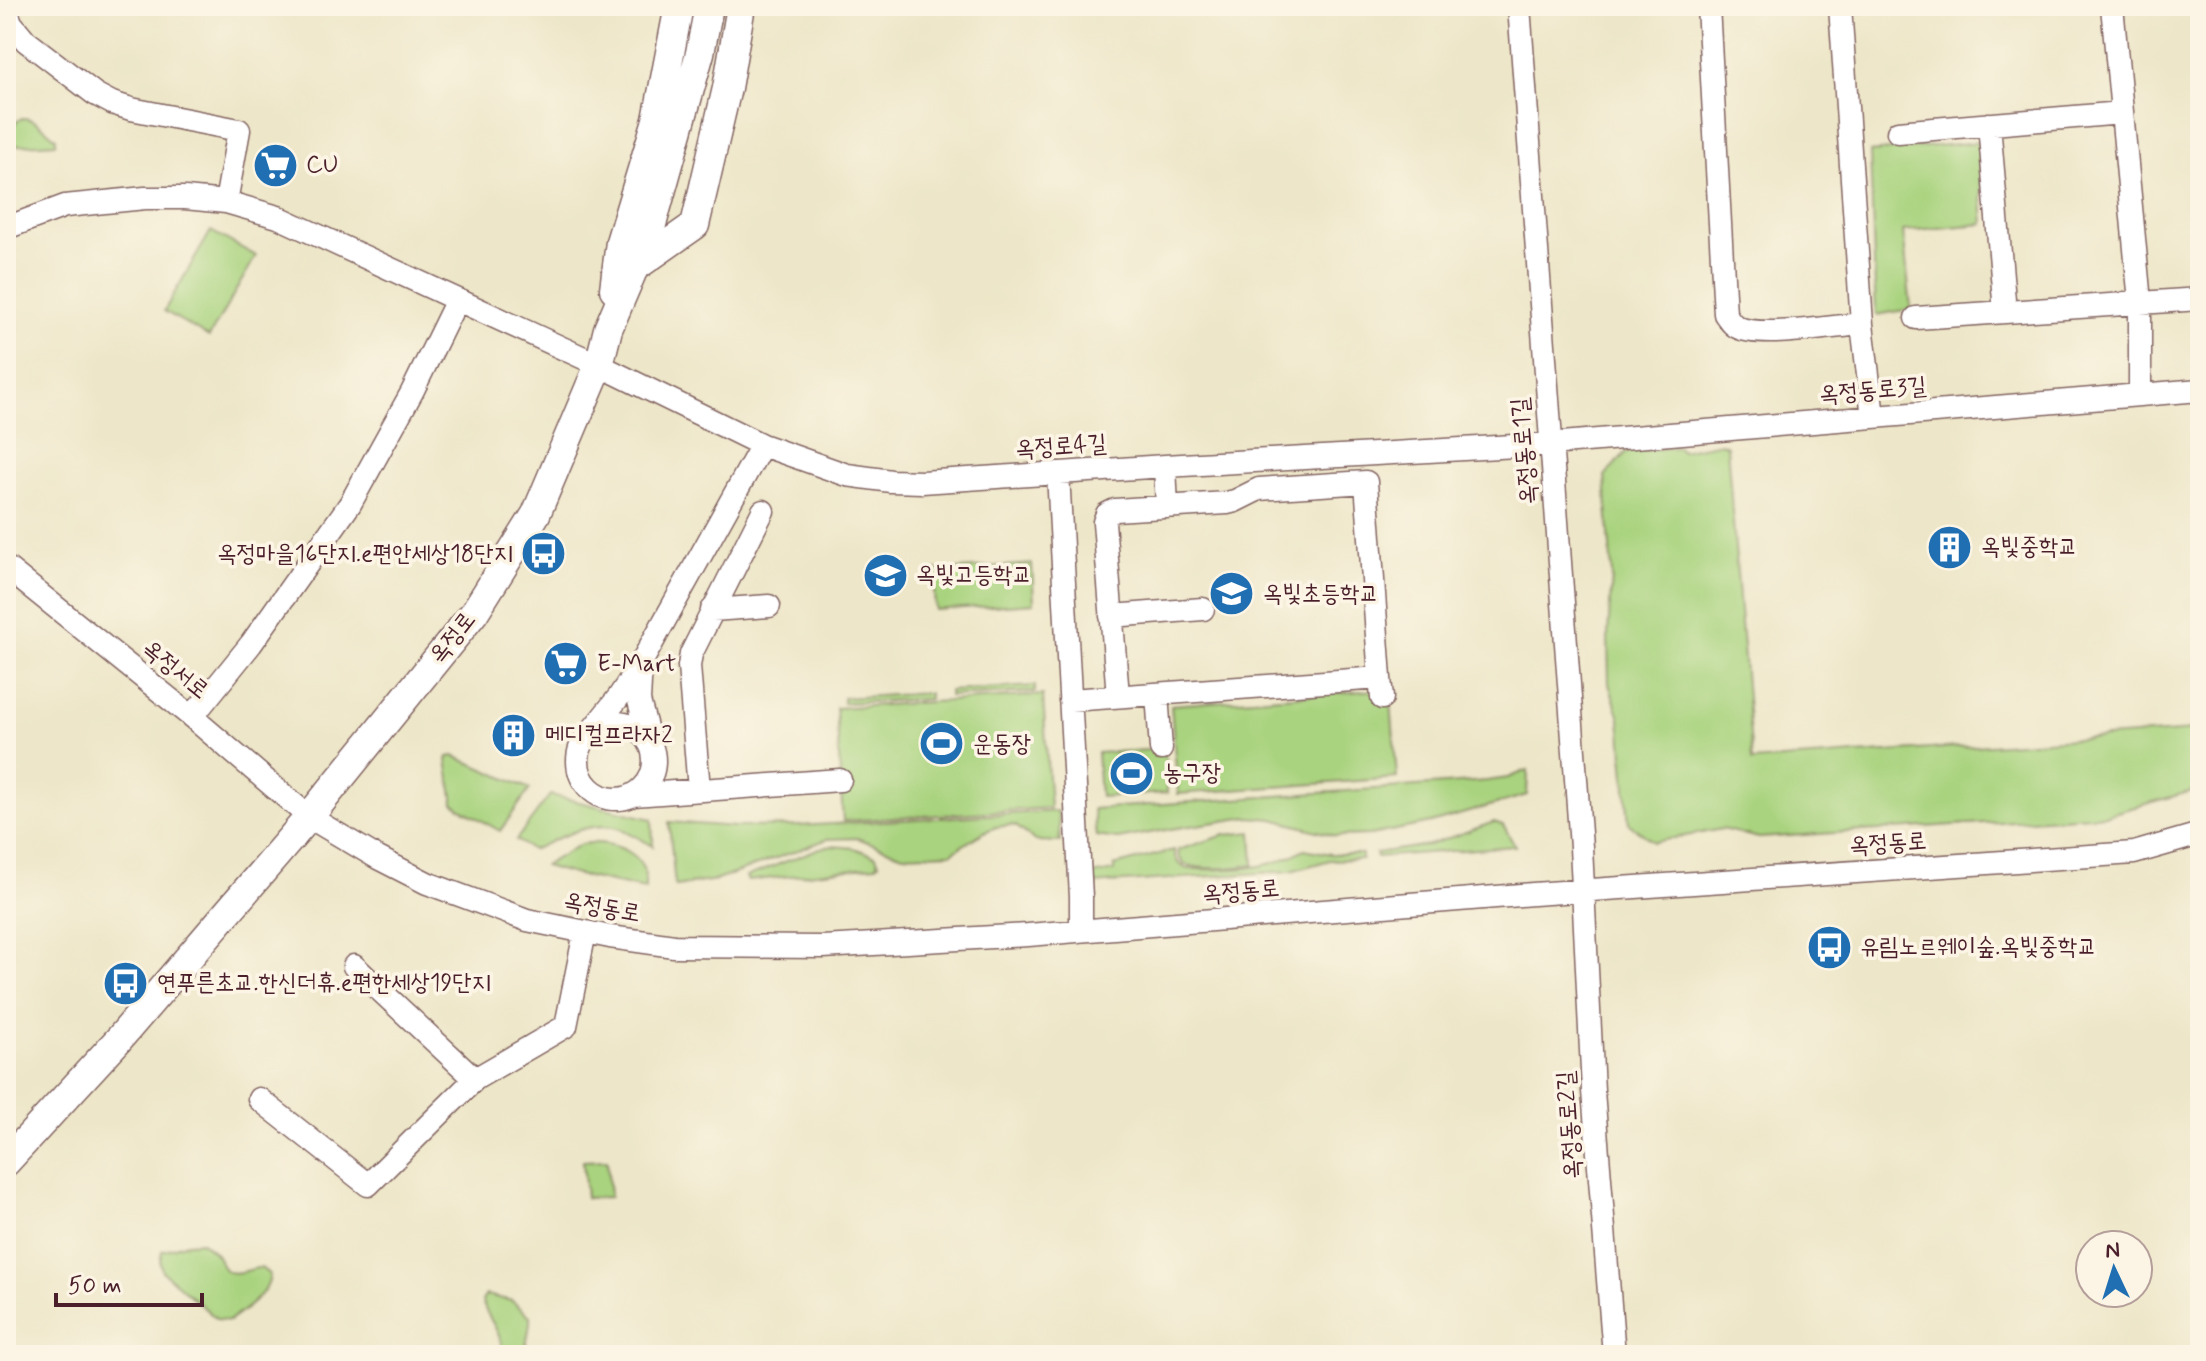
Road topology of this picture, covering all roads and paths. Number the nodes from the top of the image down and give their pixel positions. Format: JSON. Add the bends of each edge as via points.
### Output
{"nodes":[{"id":1,"x":679,"y":6,"type":"edge"},
{"id":2,"x":709,"y":6,"type":"edge"},
{"id":3,"x":741,"y":6,"type":"edge"},
{"id":4,"x":1519,"y":6,"type":"edge"},
{"id":5,"x":1708,"y":6,"type":"edge"},
{"id":6,"x":1840,"y":6,"type":"edge"},
{"id":7,"x":2112,"y":6,"type":"edge"},
{"id":8,"x":6,"y":8,"type":"edge"},
{"id":9,"x":2122,"y":113,"type":"junction"},
{"id":10,"x":1989,"y":124,"type":"junction"},
{"id":11,"x":1898,"y":132,"type":"dead end"},
{"id":12,"x":226,"y":202,"type":"junction"},
{"id":13,"x":6,"y":228,"type":"edge"},
{"id":14,"x":634,"y":268,"type":"junction"},
{"id":15,"x":2200,"y":299,"type":"edge"},
{"id":16,"x":457,"y":300,"type":"junction"},
{"id":17,"x":2140,"y":302,"type":"junction"},
{"id":18,"x":2005,"y":312,"type":"junction"},
{"id":19,"x":1916,"y":318,"type":"dead end"},
{"id":20,"x":1862,"y":324,"type":"junction"},
{"id":21,"x":608,"y":329,"type":"junction"},
{"id":22,"x":599,"y":365,"type":"junction"},
{"id":23,"x":2200,"y":390,"type":"edge"},
{"id":24,"x":2140,"y":395,"type":"junction"},
{"id":25,"x":1873,"y":417,"type":"junction"},
{"id":26,"x":1550,"y":444,"type":"junction"},
{"id":27,"x":762,"y":445,"type":"junction"},
{"id":28,"x":1165,"y":466,"type":"junction"},
{"id":29,"x":1058,"y":473,"type":"junction"},
{"id":30,"x":1167,"y":507,"type":"junction"},
{"id":31,"x":763,"y":511,"type":"dead end"},
{"id":32,"x":6,"y":567,"type":"edge"},
{"id":33,"x":769,"y":606,"type":"dead end"},
{"id":34,"x":1203,"y":609,"type":"dead end"},
{"id":35,"x":712,"y":610,"type":"junction"},
{"id":36,"x":1111,"y":616,"type":"junction"},
{"id":37,"x":641,"y":663,"type":"junction"},
{"id":38,"x":1157,"y":694,"type":"junction"},
{"id":39,"x":1118,"y":696,"type":"junction"},
{"id":40,"x":1070,"y":700,"type":"junction"},
{"id":41,"x":192,"y":717,"type":"junction"},
{"id":42,"x":588,"y":735,"type":"junction"},
{"id":43,"x":1161,"y":749,"type":"dead end"},
{"id":44,"x":653,"y":750,"type":"junction"},
{"id":45,"x":840,"y":780,"type":"dead end"},
{"id":46,"x":699,"y":790,"type":"junction"},
{"id":47,"x":633,"y":795,"type":"junction"},
{"id":48,"x":309,"y":817,"type":"junction"},
{"id":49,"x":2200,"y":834,"type":"edge"},
{"id":50,"x":1584,"y":891,"type":"junction"},
{"id":51,"x":1081,"y":930,"type":"junction"},
{"id":52,"x":585,"y":932,"type":"junction"},
{"id":53,"x":354,"y":966,"type":"dead end"},
{"id":54,"x":475,"y":1079,"type":"junction"},
{"id":55,"x":259,"y":1099,"type":"dead end"},
{"id":56,"x":6,"y":1162,"type":"edge"},
{"id":57,"x":1614,"y":1355,"type":"edge"}],
"edges":[{"from":1,"to":21,"type":"main road","via":[[657,120],[620,242]]},
{"from":2,"to":14,"type":"main road","name":"옥정로","via":[[651,228]]},
{"from":3,"to":14,"type":"main road","via":[[695,225]]},
{"from":4,"to":26,"type":"street","name":"옥정동로1길"},
{"from":5,"to":20,"type":"street","via":[[1725,314],[1733,326],[1756,331]]},
{"from":6,"to":20,"type":"street"},
{"from":7,"to":9,"type":"street"},
{"from":8,"to":12,"type":"street","via":[[26,41],[112,103],[239,130]]},
{"from":9,"to":10,"type":"street"},
{"from":9,"to":17,"type":"street"},
{"from":10,"to":11,"type":"street"},
{"from":10,"to":18,"type":"street"},
{"from":12,"to":13,"type":"street","name":"옥정로4길","via":[[145,198],[65,206]]},
{"from":12,"to":16,"type":"street","name":"옥정로4길","via":[[278,217]]},
{"from":14,"to":21,"type":"main road","name":"옥정로"},
{"from":15,"to":17,"type":"street"},
{"from":16,"to":22,"type":"street","name":"옥정로4길"},
{"from":16,"to":41,"type":"street","via":[[350,504]]},
{"from":17,"to":18,"type":"street"},
{"from":17,"to":24,"type":"street"},
{"from":18,"to":19,"type":"street"},
{"from":20,"to":25,"type":"street"},
{"from":21,"to":22,"type":"main road","name":"옥정로"},
{"from":22,"to":27,"type":"street","name":"옥정로4길"},
{"from":22,"to":48,"type":"main road","name":"옥정로","via":[[536,514],[474,613]]},
{"from":23,"to":24,"type":"street","name":"옥정동로3길"},
{"from":24,"to":25,"type":"street","name":"옥정동로3길"},
{"from":25,"to":26,"type":"street","name":"옥정동로3길"},
{"from":26,"to":28,"type":"street","name":"옥정로4길"},
{"from":26,"to":50,"type":"street","name":"옥정동로1길"},
{"from":27,"to":29,"type":"street","name":"옥정로4길","via":[[847,475],[880,480]]},
{"from":27,"to":37,"type":"street"},
{"from":28,"to":29,"type":"street","name":"옥정로4길"},
{"from":28,"to":30,"type":"street"},
{"from":29,"to":40,"type":"street"},
{"from":30,"to":36,"type":"street","via":[[1107,514]]},
{"from":30,"to":38,"type":"street","via":[[1227,503],[1259,489],[1366,482],[1381,688]]},
{"from":31,"to":35,"type":"street"},
{"from":32,"to":41,"type":"street","name":"옥정서로"},
{"from":33,"to":35,"type":"street"},
{"from":34,"to":36,"type":"street"},
{"from":35,"to":46,"type":"street","via":[[689,666]]},
{"from":36,"to":39,"type":"street"},
{"from":37,"to":42,"type":"street"},
{"from":37,"to":44,"type":"street","via":[[639,701]]},
{"from":38,"to":39,"type":"street"},
{"from":38,"to":43,"type":"street","via":[[1168,717]]},
{"from":39,"to":40,"type":"street"},
{"from":40,"to":51,"type":"street"},
{"from":41,"to":48,"type":"street","name":"옥정서로"},
{"from":42,"to":44,"type":"street","via":[[597,727],[620,723],[643,733]]},
{"from":42,"to":47,"type":"street","via":[[577,757],[584,783],[607,799]]},
{"from":44,"to":47,"type":"street","via":[[651,778]]},
{"from":45,"to":46,"type":"street"},
{"from":46,"to":47,"type":"street"},
{"from":48,"to":52,"type":"street","name":"옥정동로","via":[[427,883],[527,920]]},
{"from":48,"to":56,"type":"main road","name":"옥정로"},
{"from":49,"to":50,"type":"street","name":"옥정동로","via":[[2134,853]]},
{"from":50,"to":51,"type":"street","name":"옥정동로"},
{"from":50,"to":57,"type":"street","name":"옥정동로2길"},
{"from":51,"to":52,"type":"street","name":"옥정동로","via":[[823,947],[674,946]]},
{"from":52,"to":54,"type":"street","via":[[566,1026]]},
{"from":53,"to":54,"type":"street"},
{"from":54,"to":55,"type":"street","via":[[368,1185]]}]}
